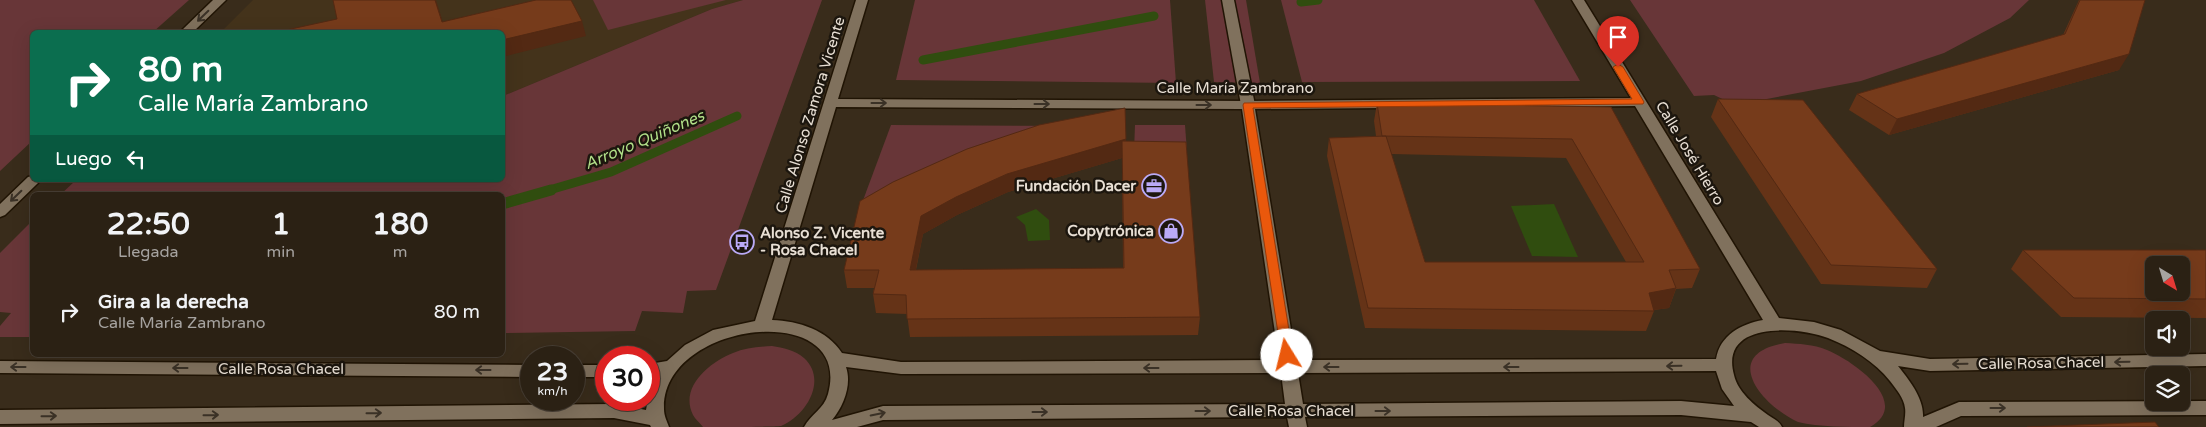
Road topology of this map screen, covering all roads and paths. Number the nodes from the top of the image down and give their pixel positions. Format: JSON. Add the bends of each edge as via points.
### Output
{"nodes":[{"id":1,"x":220,"y":0,"type":"edge"},
{"id":2,"x":862,"y":0,"type":"edge"},
{"id":3,"x":1228,"y":0,"type":"edge"},
{"id":4,"x":1578,"y":0,"type":"edge"},
{"id":5,"x":188,"y":30,"type":"edge"},
{"id":6,"x":1639,"y":102,"type":"junction"},
{"id":7,"x":830,"y":103,"type":"junction"},
{"id":8,"x":1248,"y":105,"type":"junction"},
{"id":9,"x":31,"y":182,"type":"edge"},
{"id":10,"x":0,"y":212,"type":"edge"},
{"id":11,"x":1774,"y":324,"type":"junction"},
{"id":12,"x":762,"y":325,"type":"junction"},
{"id":13,"x":1877,"y":357,"type":"junction"},
{"id":14,"x":837,"y":359,"type":"junction"},
{"id":15,"x":2206,"y":360,"type":"edge"},
{"id":16,"x":1722,"y":365,"type":"junction"},
{"id":17,"x":0,"y":366,"type":"edge"},
{"id":18,"x":670,"y":367,"type":"junction"},
{"id":19,"x":1289,"y":367,"type":"junction"},
{"id":20,"x":660,"y":368,"type":"edge"},
{"id":21,"x":520,"y":371,"type":"edge"},
{"id":22,"x":2206,"y":408,"type":"edge"},
{"id":23,"x":1753,"y":415,"type":"junction"},
{"id":24,"x":0,"y":417,"type":"edge"},
{"id":25,"x":1297,"y":419,"type":"edge"},
{"id":26,"x":658,"y":423,"type":"edge"},
{"id":27,"x":813,"y":427,"type":"edge"},
{"id":28,"x":831,"y":427,"type":"edge"},
{"id":29,"x":1773,"y":427,"type":"edge"},
{"id":30,"x":1913,"y":427,"type":"edge"},
{"id":31,"x":1918,"y":427,"type":"edge"}],
"edges":[{"from":1,"to":5,"type":"street","one_way":true},
{"from":2,"to":7,"type":"street","name":"Calle Alonso Zamora Vicente"},
{"from":3,"to":8,"type":"street"},
{"from":4,"to":6,"type":"street","name":"Calle José Hierro"},
{"from":6,"to":8,"type":"street","name":"Calle María Zambrano"},
{"from":6,"to":11,"type":"street","name":"Calle José Hierro"},
{"from":7,"to":8,"type":"street","name":"Calle María Zambrano","one_way":true},
{"from":7,"to":12,"type":"street","name":"Calle Alonso Zamora Vicente"},
{"from":8,"to":19,"type":"street"},
{"from":9,"to":10,"type":"street","one_way":true},
{"from":11,"to":13,"type":"street","via":[[1808,327],[1844,338]]},
{"from":11,"to":16,"type":"street","via":[[1746,330],[1728,344]]},
{"from":12,"to":14,"type":"street","via":[[795,328],[821,340]]},
{"from":12,"to":18,"type":"street","via":[[728,331],[696,346]]},
{"from":15,"to":13,"type":"street","name":"Calle Rosa Chacel","one_way":true,"via":[[1930,364]]},
{"from":13,"to":30,"type":"street","via":[[1902,381],[1914,406]]},
{"from":19,"to":14,"type":"street","one_way":true,"via":[[901,368]]},
{"from":14,"to":27,"type":"street","via":[[840,384],[829,410]]},
{"from":16,"to":19,"type":"street","one_way":true},
{"from":16,"to":23,"type":"street","via":[[1731,390]]},
{"from":21,"to":17,"type":"street","name":"Calle Rosa Chacel","one_way":true},
{"from":18,"to":20,"type":"street"},
{"from":18,"to":26,"type":"street","via":[[656,392]]},
{"from":19,"to":25,"type":"street"},
{"from":31,"to":22,"type":"street","one_way":true,"via":[[1959,409]]},
{"from":25,"to":23,"type":"street","name":"Calle Rosa Chacel","one_way":true,"via":[[1681,408]]},
{"from":23,"to":29,"type":"street"},
{"from":24,"to":26,"type":"street","one_way":true,"via":[[614,410]]},
{"from":28,"to":25,"type":"street","name":"Calle Rosa Chacel","one_way":true,"via":[[882,412]]}]}
